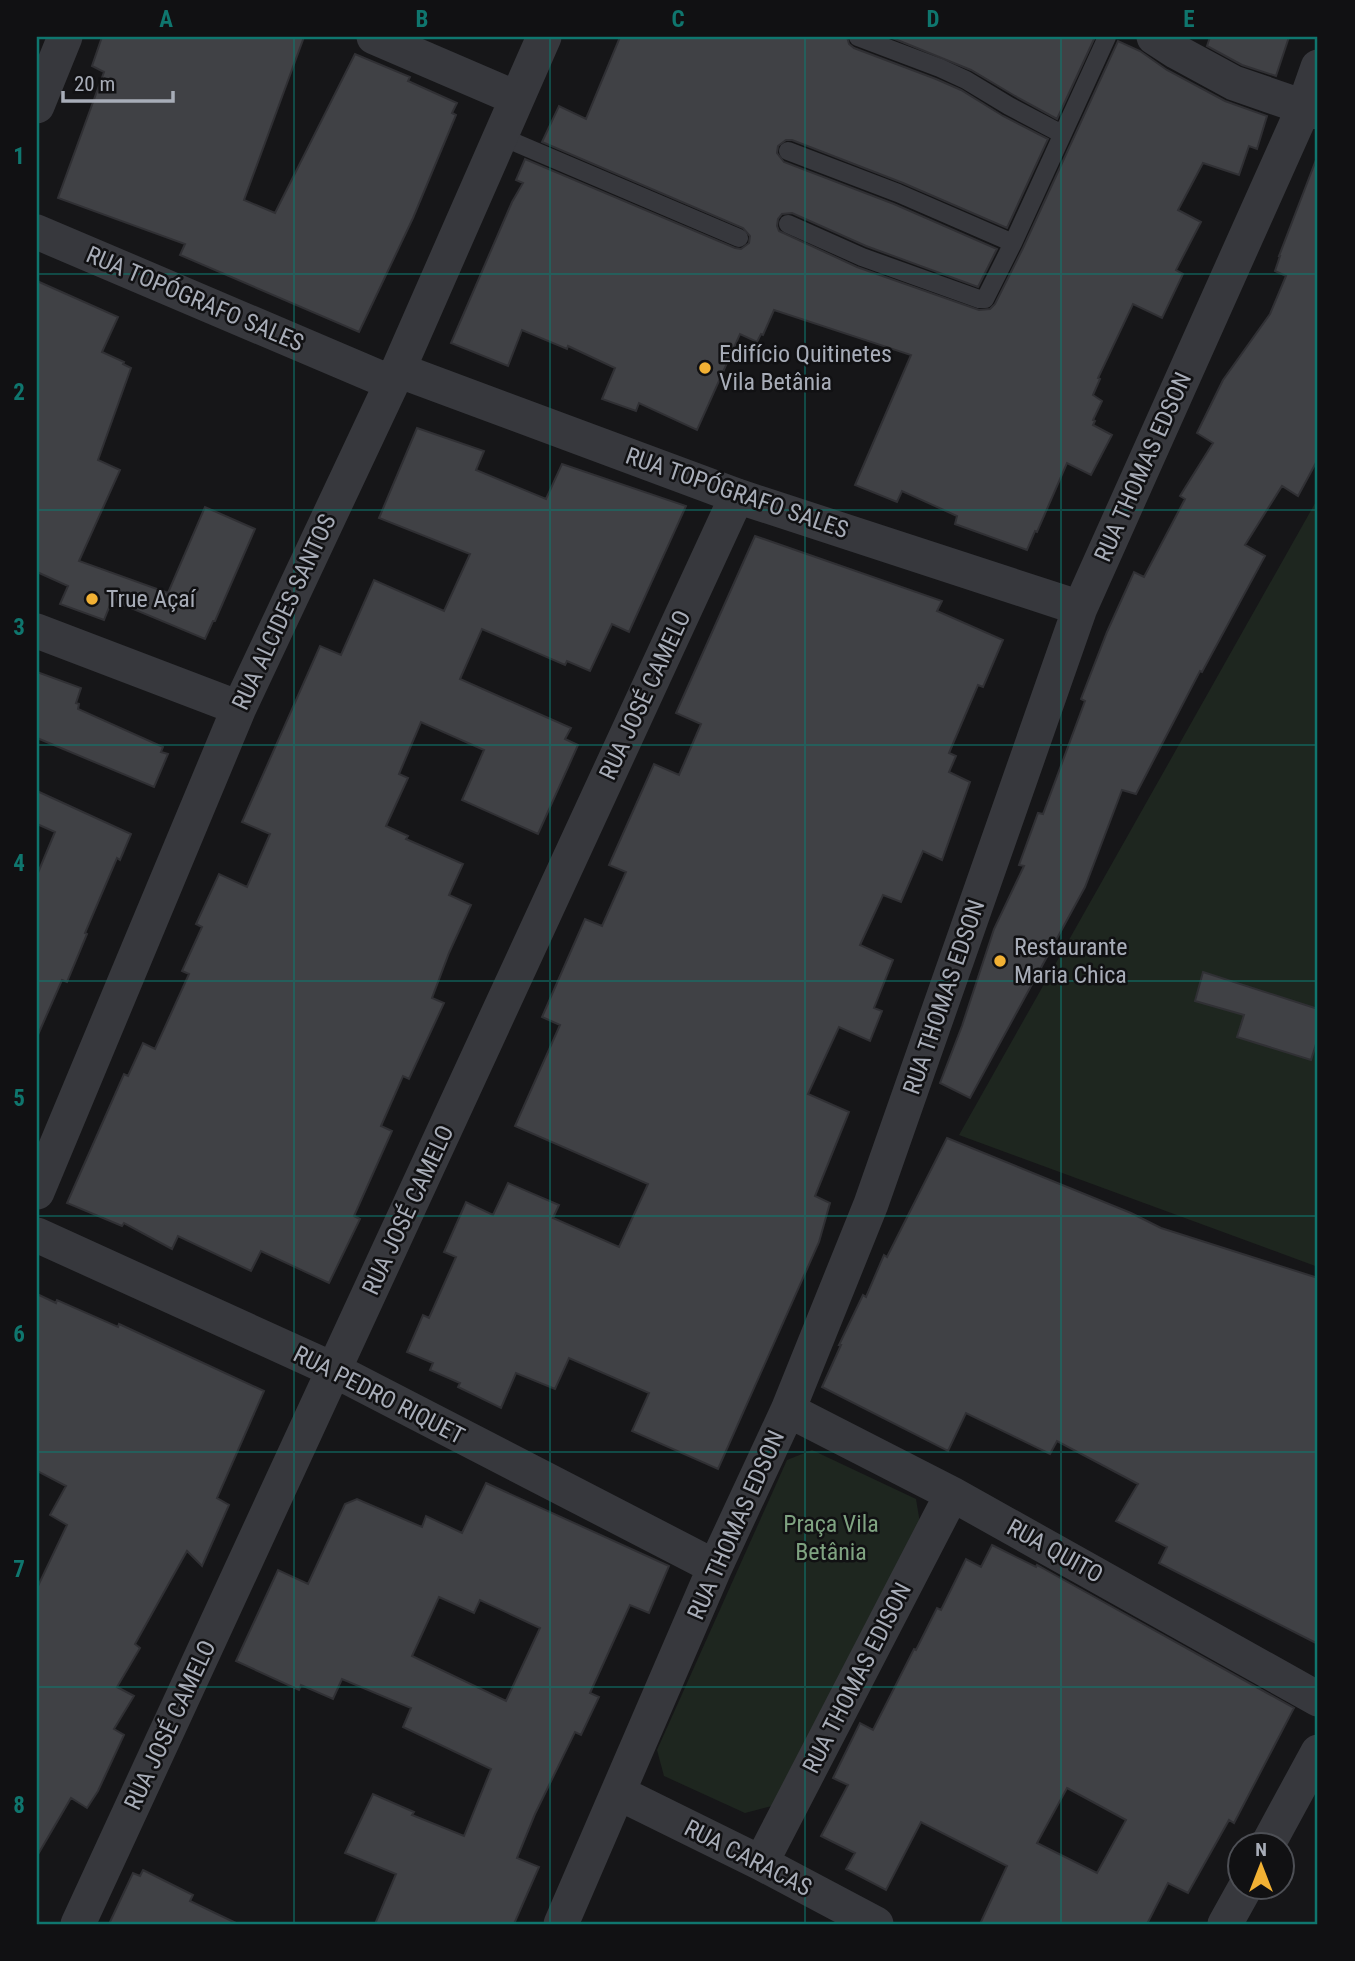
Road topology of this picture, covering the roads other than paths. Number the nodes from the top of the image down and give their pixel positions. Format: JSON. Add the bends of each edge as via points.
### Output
{"nodes":[{"id":1,"x":65,"y":37,"type":"edge"},
{"id":2,"x":374,"y":37,"type":"edge"},
{"id":3,"x":544,"y":37,"type":"edge"},
{"id":4,"x":858,"y":37,"type":"edge"},
{"id":5,"x":1107,"y":37,"type":"edge"},
{"id":6,"x":1154,"y":37,"type":"edge"},
{"id":7,"x":1318,"y":67,"type":"edge"},
{"id":8,"x":516,"y":98,"type":"junction"},
{"id":9,"x":37,"y":106,"type":"edge"},
{"id":10,"x":1311,"y":110,"type":"edge"},
{"id":11,"x":1062,"y":134,"type":"junction"},
{"id":12,"x":500,"y":136,"type":"junction"},
{"id":13,"x":788,"y":151,"type":"dead end"},
{"id":14,"x":788,"y":224,"type":"dead end"},
{"id":15,"x":37,"y":232,"type":"edge"},
{"id":16,"x":739,"y":238,"type":"dead end"},
{"id":17,"x":1013,"y":243,"type":"junction"},
{"id":18,"x":395,"y":377,"type":"junction"},
{"id":19,"x":737,"y":496,"type":"junction"},
{"id":20,"x":1080,"y":608,"type":"junction"},
{"id":21,"x":37,"y":631,"type":"edge"},
{"id":22,"x":239,"y":708,"type":"junction"},
{"id":23,"x":37,"y":1192,"type":"edge"},
{"id":24,"x":37,"y":1235,"type":"edge"},
{"id":25,"x":334,"y":1370,"type":"junction"},
{"id":26,"x":788,"y":1410,"type":"junction"},
{"id":27,"x":952,"y":1494,"type":"junction"},
{"id":28,"x":715,"y":1567,"type":"junction"},
{"id":29,"x":1318,"y":1699,"type":"edge"},
{"id":30,"x":1318,"y":1752,"type":"edge"},
{"id":31,"x":619,"y":1793,"type":"junction"},
{"id":32,"x":1275,"y":1832,"type":"edge"},
{"id":33,"x":761,"y":1863,"type":"junction"},
{"id":34,"x":1237,"y":1902,"type":"edge"},
{"id":35,"x":78,"y":1924,"type":"edge"},
{"id":36,"x":561,"y":1924,"type":"edge"},
{"id":37,"x":876,"y":1924,"type":"edge"},
{"id":38,"x":1225,"y":1924,"type":"edge"}],
"edges":[{"from":1,"to":9,"type":"street"},
{"from":2,"to":8,"type":"street"},
{"from":3,"to":8,"type":"street","name":"RUA ALCIDES SANTOS"},
{"from":4,"to":11,"type":"lane","via":[[957,76]]},
{"from":5,"to":11,"type":"lane"},
{"from":6,"to":10,"type":"street","via":[[1234,83]]},
{"from":7,"to":10,"type":"street","name":"RUA THOMAS EDSON"},
{"from":8,"to":12,"type":"street","name":"RUA ALCIDES SANTOS"},
{"from":10,"to":20,"type":"street","name":"RUA THOMAS EDSON"},
{"from":11,"to":17,"type":"lane"},
{"from":12,"to":16,"type":"lane"},
{"from":12,"to":18,"type":"street","name":"RUA ALCIDES SANTOS"},
{"from":13,"to":17,"type":"lane"},
{"from":14,"to":17,"type":"lane","via":[[862,257],[979,299],[985,299]]},
{"from":15,"to":18,"type":"street","name":"RUA TOPÓGRAFO SALES"},
{"from":18,"to":19,"type":"street","name":"RUA TOPÓGRAFO SALES"},
{"from":18,"to":22,"type":"street","name":"RUA ALCIDES SANTOS"},
{"from":19,"to":20,"type":"street","name":"RUA TOPÓGRAFO SALES"},
{"from":19,"to":25,"type":"street","name":"RUA JOSÉ CAMELO"},
{"from":20,"to":26,"type":"street","name":"RUA THOMAS EDSON","via":[[871,1204]]},
{"from":21,"to":22,"type":"street"},
{"from":22,"to":23,"type":"street","name":"RUA ALCIDES SANTOS"},
{"from":24,"to":25,"type":"street","name":"RUA PEDRO RIQUET"},
{"from":25,"to":28,"type":"street","name":"RUA PEDRO RIQUET"},
{"from":25,"to":35,"type":"street","name":"RUA JOSÉ CAMELO"},
{"from":26,"to":27,"type":"street","name":"RUA QUITO"},
{"from":26,"to":28,"type":"street","name":"RUA THOMAS EDSON"},
{"from":27,"to":29,"type":"street","name":"RUA QUITO"},
{"from":27,"to":33,"type":"street","name":"RUA THOMAS EDISON"},
{"from":28,"to":31,"type":"street","name":"RUA THOMAS EDSON"},
{"from":30,"to":32,"type":"street"},
{"from":31,"to":33,"type":"street","name":"RUA CARACAS"},
{"from":31,"to":36,"type":"street","name":"RUA THOMAS EDSON"},
{"from":33,"to":37,"type":"street","name":"RUA CARACAS"},
{"from":34,"to":38,"type":"street"}]}
